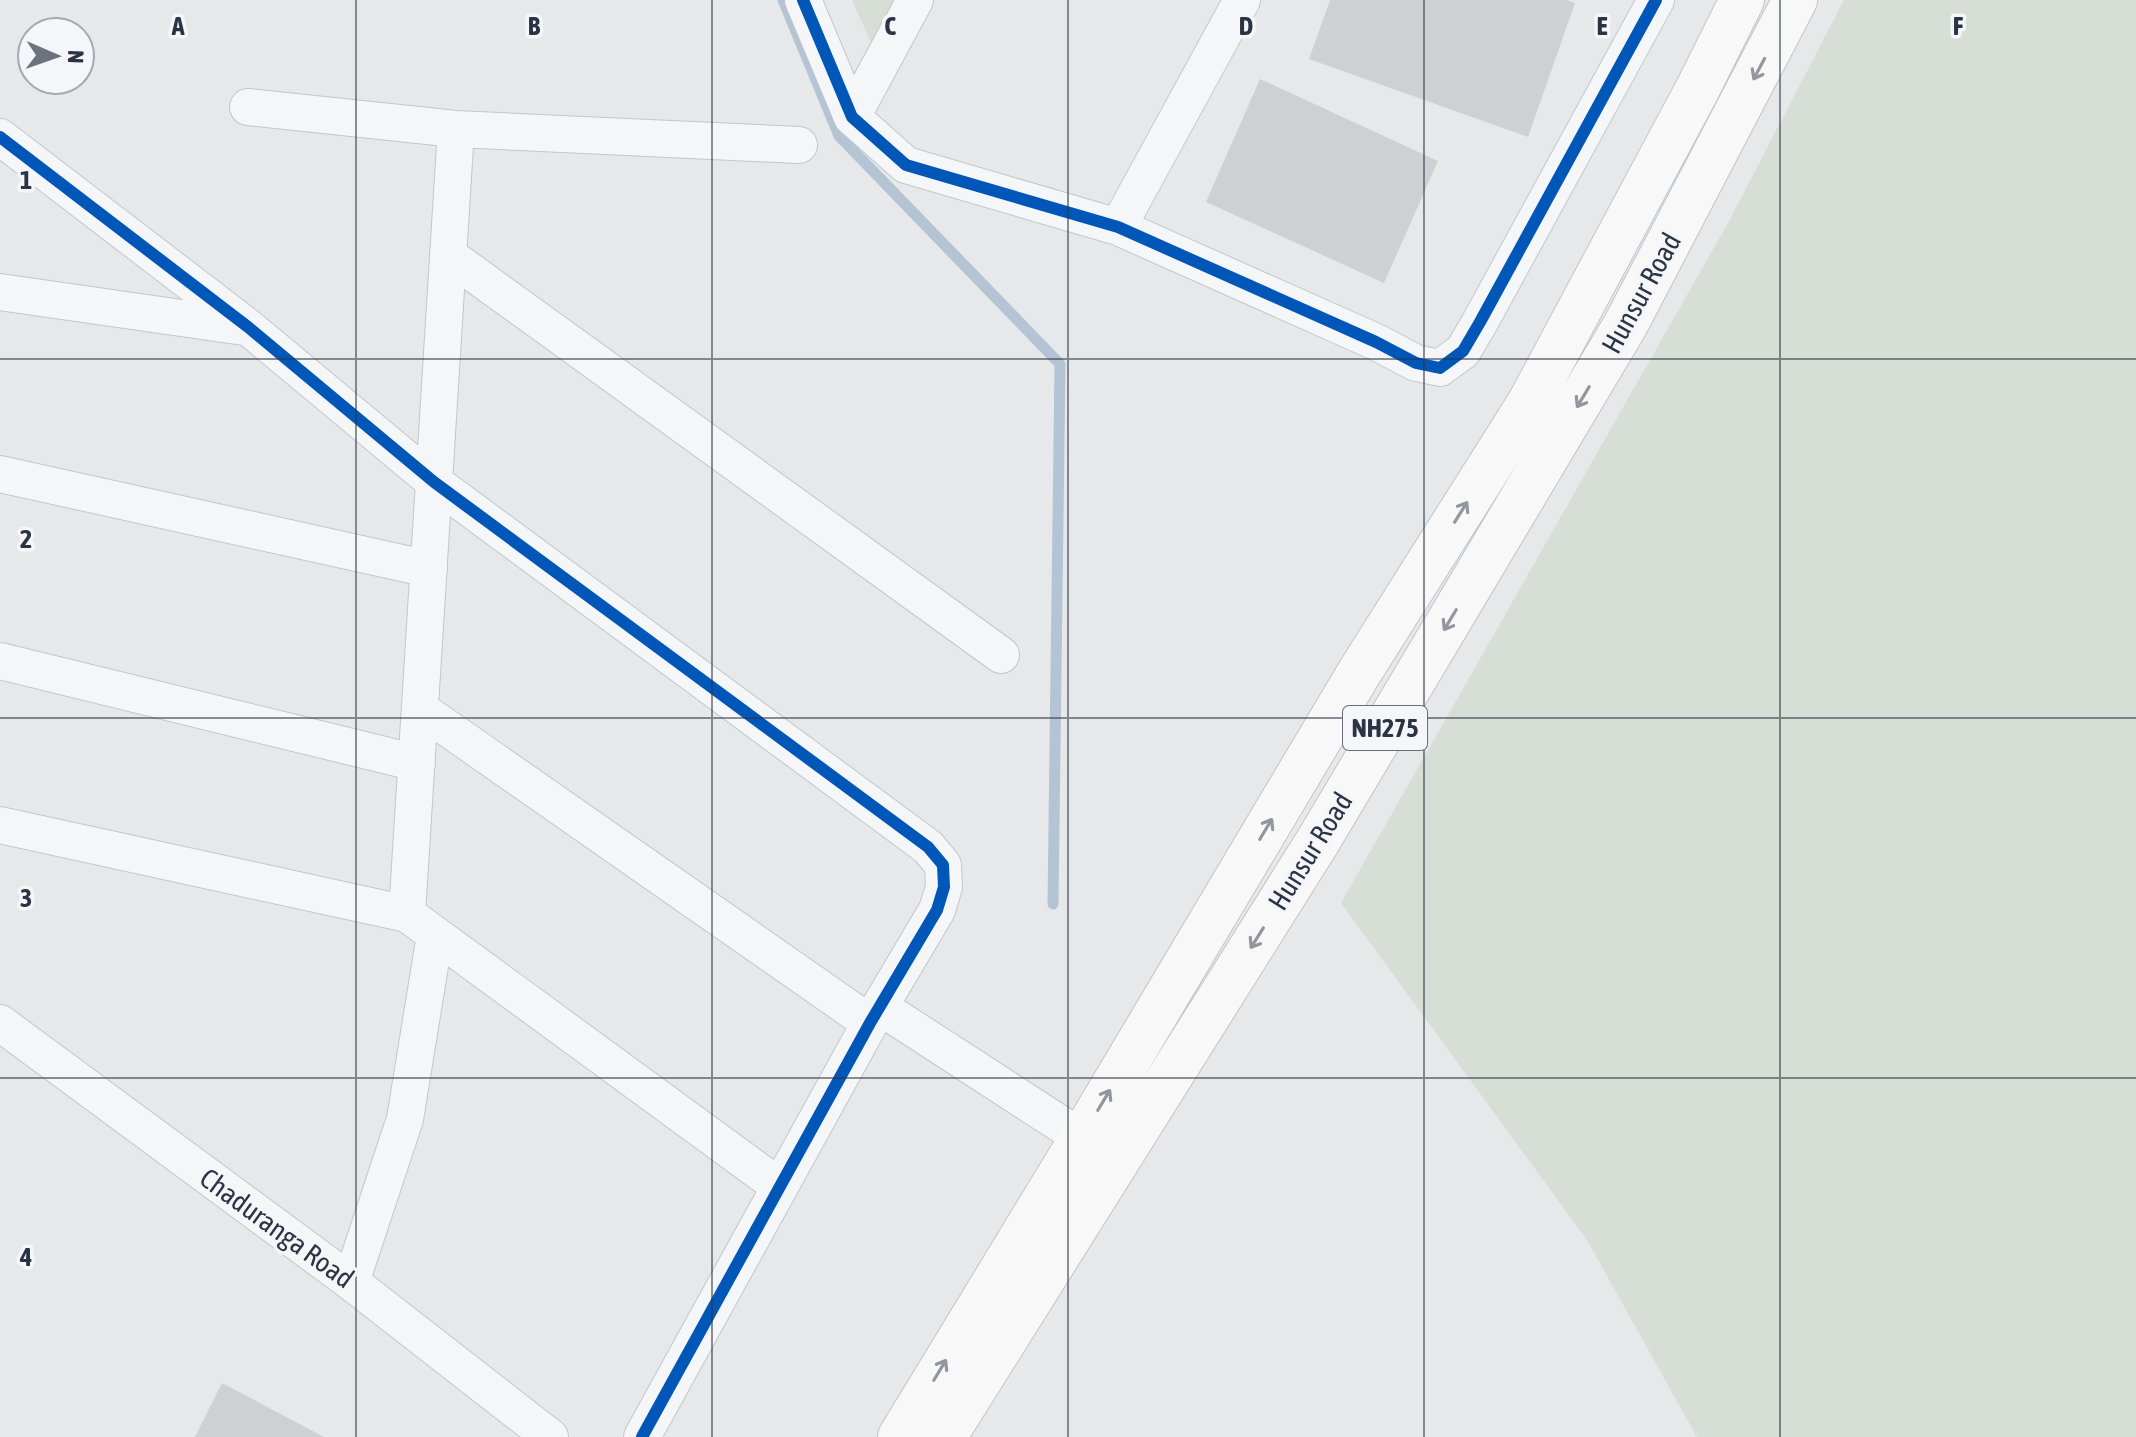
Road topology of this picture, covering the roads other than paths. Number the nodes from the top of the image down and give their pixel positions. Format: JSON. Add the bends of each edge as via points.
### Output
{"nodes":[{"id":1,"x":803,"y":0,"type":"edge"},
{"id":2,"x":915,"y":0,"type":"edge"},
{"id":3,"x":1242,"y":0,"type":"edge"},
{"id":4,"x":1656,"y":0,"type":"edge"},
{"id":5,"x":1742,"y":0,"type":"edge"},
{"id":6,"x":1795,"y":0,"type":"edge"},
{"id":7,"x":248,"y":107,"type":"dead end"},
{"id":8,"x":852,"y":117,"type":"junction"},
{"id":9,"x":456,"y":129,"type":"junction"},
{"id":10,"x":0,"y":137,"type":"edge"},
{"id":11,"x":799,"y":145,"type":"dead end"},
{"id":12,"x":1118,"y":227,"type":"junction"},
{"id":13,"x":448,"y":255,"type":"junction"},
{"id":14,"x":0,"y":292,"type":"edge"},
{"id":15,"x":248,"y":327,"type":"junction"},
{"id":16,"x":0,"y":474,"type":"edge"},
{"id":17,"x":434,"y":482,"type":"junction"},
{"id":18,"x":429,"y":569,"type":"junction"},
{"id":19,"x":1001,"y":655,"type":"dead end"},
{"id":20,"x":0,"y":661,"type":"edge"},
{"id":21,"x":420,"y":709,"type":"junction"},
{"id":22,"x":417,"y":763,"type":"junction"},
{"id":23,"x":0,"y":825,"type":"edge"},
{"id":24,"x":421,"y":924,"type":"junction"},
{"id":25,"x":875,"y":1015,"type":"junction"},
{"id":26,"x":0,"y":1023,"type":"edge"},
{"id":27,"x":1082,"y":1138,"type":"junction"},
{"id":28,"x":780,"y":1187,"type":"junction"},
{"id":29,"x":351,"y":1282,"type":"junction"},
{"id":30,"x":550,"y":1437,"type":"edge"},
{"id":31,"x":642,"y":1437,"type":"edge"},
{"id":32,"x":900,"y":1437,"type":"edge"},
{"id":33,"x":944,"y":1437,"type":"edge"}],
"edges":[{"from":1,"to":8,"type":"street"},
{"from":2,"to":8,"type":"street"},
{"from":3,"to":12,"type":"street"},
{"from":4,"to":12,"type":"street","via":[[1463,351],[1440,368],[1416,363]]},
{"from":27,"to":5,"type":"main road","one_way":true,"via":[[1359,673],[1530,402]]},
{"from":6,"to":33,"type":"main road","name":"Hunsur Road","number":"NH275","one_way":true,"via":[[1626,324],[1318,841]]},
{"from":7,"to":9,"type":"street"},
{"from":8,"to":12,"type":"street","via":[[906,165]]},
{"from":9,"to":11,"type":"street"},
{"from":9,"to":13,"type":"street"},
{"from":10,"to":15,"type":"street"},
{"from":13,"to":17,"type":"street"},
{"from":13,"to":19,"type":"street"},
{"from":14,"to":15,"type":"street"},
{"from":15,"to":17,"type":"street"},
{"from":16,"to":18,"type":"street"},
{"from":17,"to":18,"type":"street"},
{"from":17,"to":25,"type":"street","via":[[928,847],[943,865],[937,910]]},
{"from":18,"to":21,"type":"street"},
{"from":20,"to":22,"type":"street"},
{"from":21,"to":22,"type":"street"},
{"from":21,"to":25,"type":"street"},
{"from":22,"to":24,"type":"street"},
{"from":23,"to":24,"type":"street"},
{"from":24,"to":28,"type":"street"},
{"from":24,"to":29,"type":"street","via":[[405,1119]]},
{"from":25,"to":27,"type":"street"},
{"from":25,"to":28,"type":"street"},
{"from":26,"to":29,"type":"street","name":"Chaduranga Road"},
{"from":32,"to":27,"type":"main road","one_way":true},
{"from":28,"to":31,"type":"street"},
{"from":29,"to":30,"type":"street","name":"Chaduranga Road"}]}
